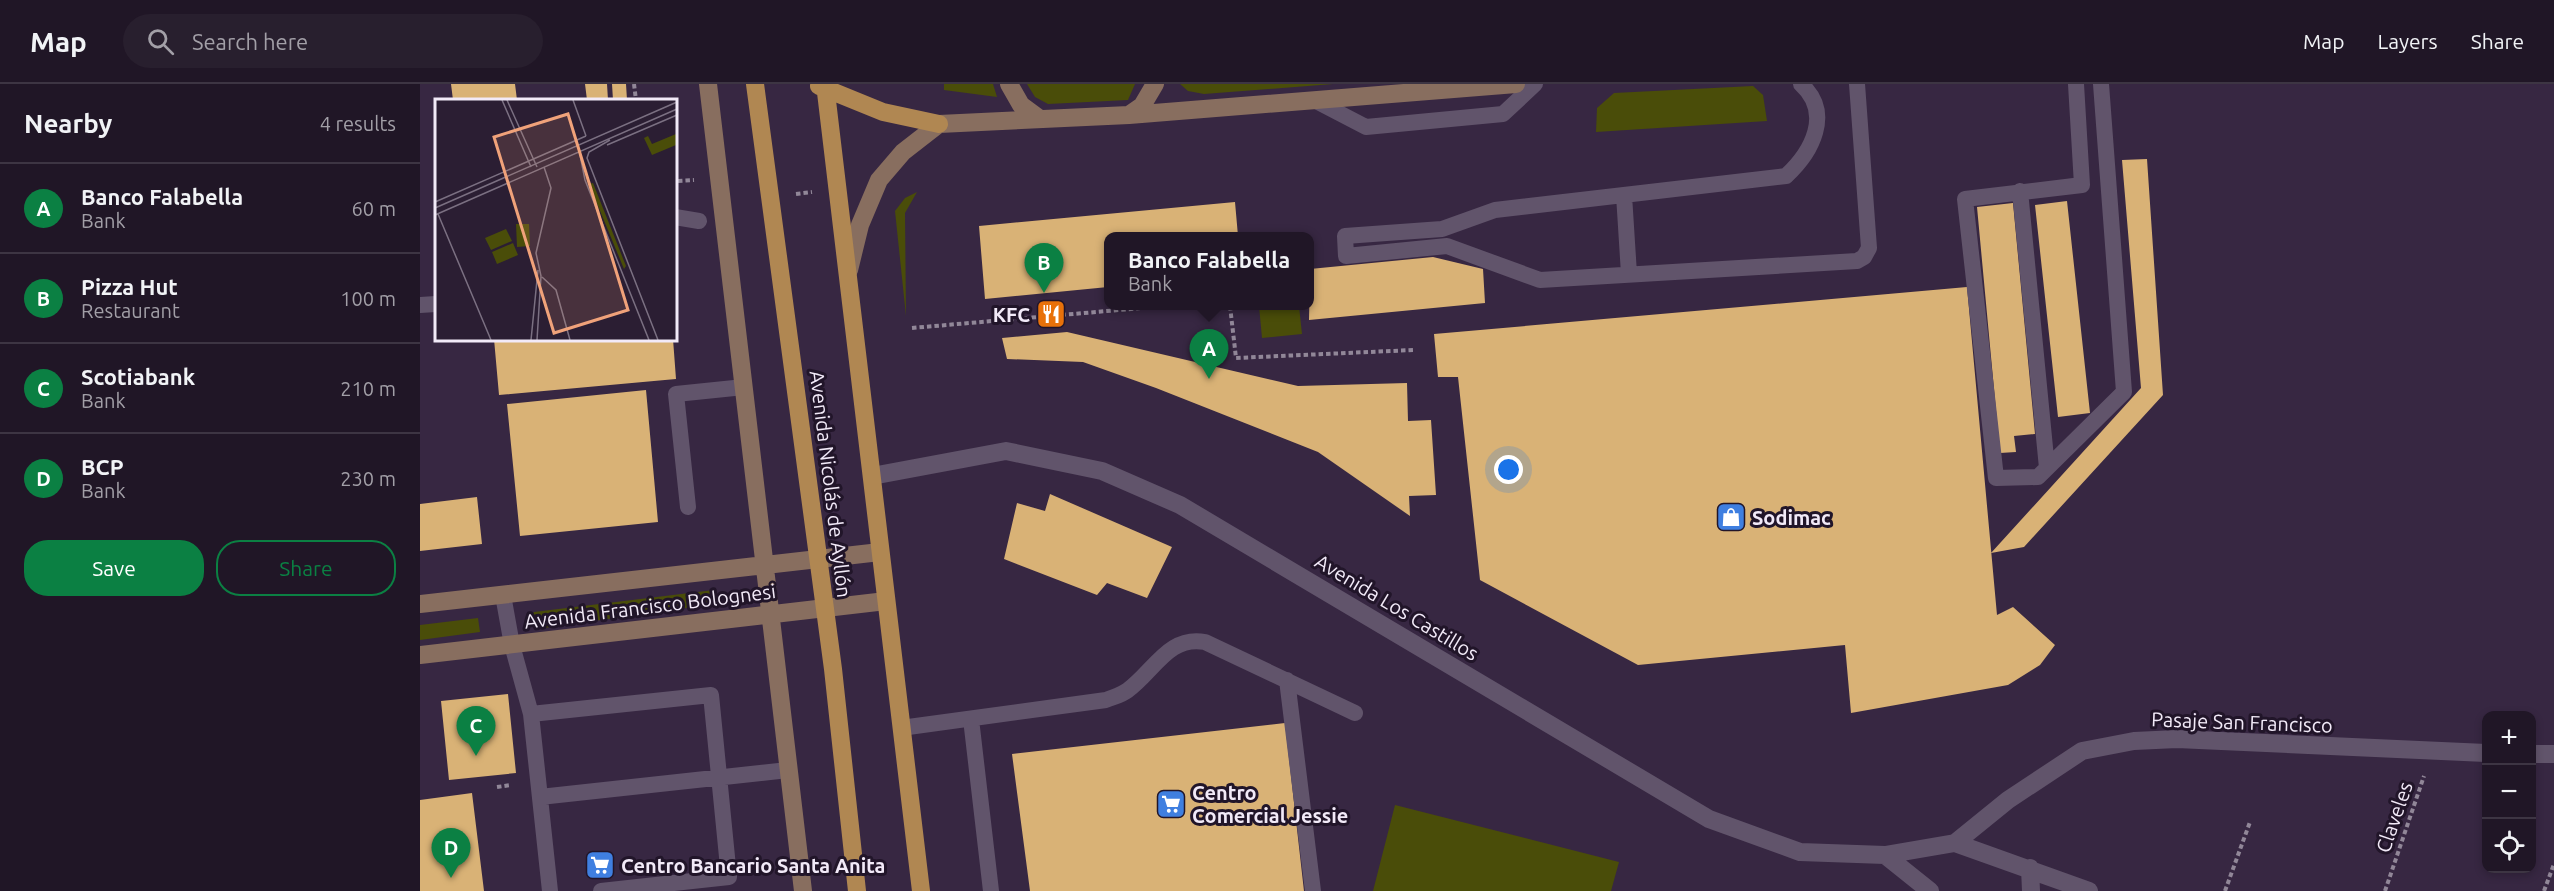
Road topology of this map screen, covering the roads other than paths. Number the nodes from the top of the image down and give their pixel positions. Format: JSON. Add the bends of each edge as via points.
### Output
{"nodes":[{"id":1,"x":708,"y":84,"type":"edge"},
{"id":2,"x":755,"y":84,"type":"edge"},
{"id":3,"x":1009,"y":84,"type":"edge"},
{"id":4,"x":1155,"y":84,"type":"edge"},
{"id":5,"x":1516,"y":84,"type":"edge"},
{"id":6,"x":1535,"y":84,"type":"edge"},
{"id":7,"x":1801,"y":84,"type":"edge"},
{"id":8,"x":1857,"y":84,"type":"edge"},
{"id":9,"x":2076,"y":84,"type":"edge"},
{"id":10,"x":2101,"y":84,"type":"edge"},
{"id":11,"x":822,"y":86,"type":"edge"},
{"id":12,"x":1316,"y":101,"type":"junction"},
{"id":13,"x":1129,"y":115,"type":"junction"},
{"id":14,"x":1040,"y":119,"type":"junction"},
{"id":15,"x":939,"y":124,"type":"junction"},
{"id":16,"x":2020,"y":190,"type":"junction"},
{"id":17,"x":1624,"y":195,"type":"junction"},
{"id":18,"x":676,"y":217,"type":"edge"},
{"id":19,"x":699,"y":221,"type":"dead end"},
{"id":20,"x":1629,"y":274,"type":"junction"},
{"id":21,"x":848,"y":275,"type":"junction"},
{"id":22,"x":435,"y":304,"type":"edge"},
{"id":23,"x":420,"y":305,"type":"edge"},
{"id":24,"x":744,"y":387,"type":"junction"},
{"id":25,"x":2048,"y":468,"type":"junction"},
{"id":26,"x":872,"y":476,"type":"junction"},
{"id":27,"x":688,"y":507,"type":"dead end"},
{"id":28,"x":880,"y":552,"type":"junction"},
{"id":29,"x":818,"y":560,"type":"junction"},
{"id":30,"x":764,"y":567,"type":"junction"},
{"id":31,"x":503,"y":595,"type":"junction"},
{"id":32,"x":886,"y":601,"type":"junction"},
{"id":33,"x":420,"y":604,"type":"edge"},
{"id":34,"x":824,"y":608,"type":"junction"},
{"id":35,"x":769,"y":615,"type":"junction"},
{"id":36,"x":512,"y":645,"type":"junction"},
{"id":37,"x":420,"y":655,"type":"edge"},
{"id":38,"x":1287,"y":680,"type":"junction"},
{"id":39,"x":1355,"y":713,"type":"dead end"},
{"id":40,"x":531,"y":714,"type":"junction"},
{"id":41,"x":971,"y":718,"type":"junction"},
{"id":42,"x":901,"y":728,"type":"junction"},
{"id":43,"x":2482,"y":753,"type":"edge"},
{"id":44,"x":2536,"y":754,"type":"edge"},
{"id":45,"x":2554,"y":754,"type":"edge"},
{"id":46,"x":788,"y":770,"type":"junction"},
{"id":47,"x":719,"y":777,"type":"junction"},
{"id":48,"x":540,"y":797,"type":"junction"},
{"id":49,"x":1955,"y":843,"type":"junction"},
{"id":50,"x":1885,"y":855,"type":"junction"},
{"id":51,"x":2030,"y":868,"type":"junction"},
{"id":52,"x":550,"y":891,"type":"edge"},
{"id":53,"x":601,"y":891,"type":"edge"},
{"id":54,"x":803,"y":891,"type":"edge"},
{"id":55,"x":856,"y":891,"type":"edge"},
{"id":56,"x":921,"y":891,"type":"edge"},
{"id":57,"x":991,"y":891,"type":"edge"},
{"id":58,"x":1313,"y":891,"type":"edge"},
{"id":59,"x":1930,"y":891,"type":"edge"},
{"id":60,"x":2031,"y":891,"type":"edge"},
{"id":61,"x":2089,"y":891,"type":"edge"}],
"edges":[{"from":1,"to":24,"type":"main road"},
{"from":2,"to":29,"type":"main road","name":"Avenida Nicolás de Ayllón"},
{"from":3,"to":14,"type":"main road","via":[[1021,105]]},
{"from":4,"to":13,"type":"main road","via":[[1142,106]]},
{"from":5,"to":12,"type":"main road"},
{"from":6,"to":12,"type":"lane","via":[[1503,114],[1366,127]]},
{"from":7,"to":17,"type":"lane","via":[[1815,103],[1817,123],[1813,144],[1786,176]]},
{"from":8,"to":20,"type":"lane","via":[[1869,248],[1864,257],[1857,261]]},
{"from":9,"to":16,"type":"lane","via":[[2082,185]]},
{"from":10,"to":25,"type":"lane","via":[[2124,392]]},
{"from":11,"to":15,"type":"main road","via":[[883,112]]},
{"from":11,"to":21,"type":"main road","name":"Avenida Nicolás de Ayllón"},
{"from":12,"to":13,"type":"main road"},
{"from":13,"to":14,"type":"main road"},
{"from":14,"to":15,"type":"main road"},
{"from":15,"to":21,"type":"main road","via":[[903,152],[879,180],[860,225]]},
{"from":16,"to":25,"type":"lane"},
{"from":16,"to":25,"type":"lane","via":[[1965,200],[1996,478],[2038,477]]},
{"from":17,"to":20,"type":"lane"},
{"from":17,"to":20,"type":"lane","via":[[1495,210],[1442,230],[1345,237],[1346,256],[1447,246],[1540,279]]},
{"from":18,"to":19,"type":"lane"},
{"from":21,"to":26,"type":"main road","name":"Avenida Nicolás de Ayllón"},
{"from":22,"to":23,"type":"lane"},
{"from":24,"to":27,"type":"lane","via":[[676,394]]},
{"from":24,"to":30,"type":"main road"},
{"from":26,"to":28,"type":"main road","name":"Avenida Nicolás de Ayllón"},
{"from":26,"to":50,"type":"street","name":"Avenida Los Castillos","via":[[1006,450],[1102,471],[1180,505],[1709,819],[1800,852]]},
{"from":28,"to":29,"type":"main road","name":"Avenida Francisco Bolognesi"},
{"from":28,"to":32,"type":"main road","name":"Avenida Nicolás de Ayllón"},
{"from":29,"to":30,"type":"main road","name":"Avenida Francisco Bolognesi"},
{"from":29,"to":34,"type":"main road","name":"Avenida Nicolás de Ayllón"},
{"from":30,"to":31,"type":"main road","name":"Avenida Francisco Bolognesi"},
{"from":30,"to":35,"type":"main road"},
{"from":31,"to":33,"type":"main road","name":"Avenida Francisco Bolognesi"},
{"from":31,"to":36,"type":"lane"},
{"from":32,"to":34,"type":"main road","name":"Avenida Francisco Bolognesi"},
{"from":32,"to":42,"type":"main road","name":"Avenida Nicolás de Ayllón"},
{"from":34,"to":35,"type":"main road","name":"Avenida Francisco Bolognesi"},
{"from":34,"to":55,"type":"main road","name":"Avenida Nicolás de Ayllón"},
{"from":35,"to":36,"type":"main road","name":"Avenida Francisco Bolognesi"},
{"from":35,"to":46,"type":"main road"},
{"from":36,"to":37,"type":"main road","name":"Avenida Francisco Bolognesi"},
{"from":36,"to":40,"type":"lane"},
{"from":38,"to":39,"type":"lane"},
{"from":38,"to":41,"type":"lane","via":[[1205,642],[1187,640],[1173,647],[1127,691],[1106,700]]},
{"from":38,"to":58,"type":"lane"},
{"from":40,"to":47,"type":"lane","via":[[711,695]]},
{"from":40,"to":48,"type":"lane"},
{"from":41,"to":42,"type":"lane"},
{"from":41,"to":57,"type":"lane"},
{"from":42,"to":56,"type":"main road","name":"Avenida Nicolás de Ayllón"},
{"from":43,"to":49,"type":"street","name":"Pasaje San Francisco","via":[[2177,739],[2134,741],[2082,751],[2008,800]]},
{"from":44,"to":45,"type":"street"},
{"from":46,"to":47,"type":"lane"},
{"from":46,"to":54,"type":"main road"},
{"from":47,"to":48,"type":"lane"},
{"from":47,"to":53,"type":"lane","via":[[729,877]]},
{"from":48,"to":52,"type":"lane"},
{"from":49,"to":50,"type":"street","name":"Avenida Los Castillos"},
{"from":49,"to":51,"type":"street","name":"Avenida Los Castillos"},
{"from":50,"to":59,"type":"street"},
{"from":51,"to":60,"type":"street"},
{"from":51,"to":61,"type":"street","name":"Avenida Los Castillos"}]}
